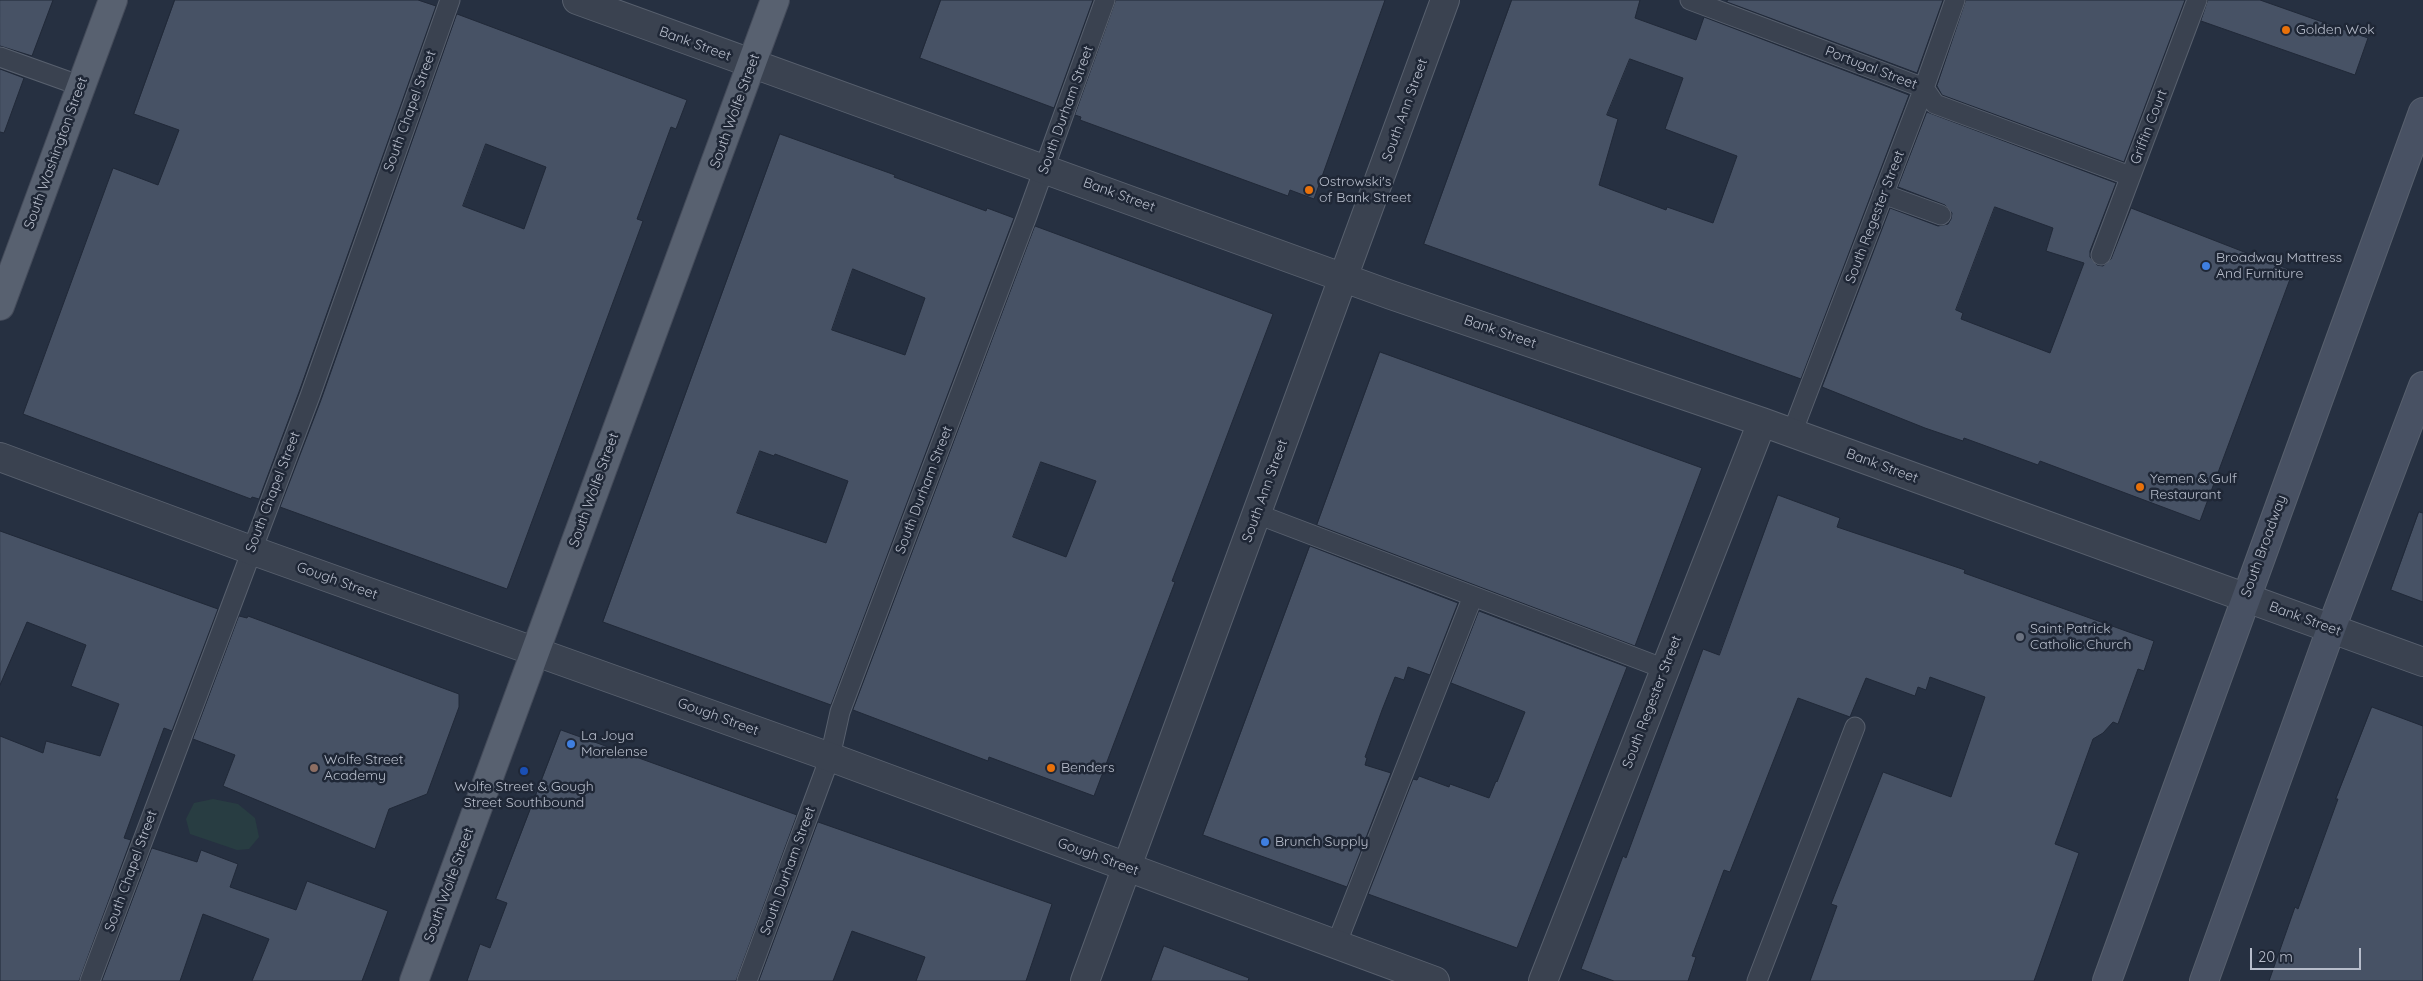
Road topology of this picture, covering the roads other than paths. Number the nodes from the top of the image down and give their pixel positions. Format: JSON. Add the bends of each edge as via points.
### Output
{"nodes":[{"id":1,"x":113,"y":0,"type":"edge"},
{"id":2,"x":450,"y":0,"type":"edge"},
{"id":3,"x":577,"y":0,"type":"edge"},
{"id":4,"x":775,"y":0,"type":"edge"},
{"id":5,"x":1105,"y":0,"type":"edge"},
{"id":6,"x":1445,"y":0,"type":"edge"},
{"id":7,"x":1690,"y":0,"type":"edge"},
{"id":8,"x":1955,"y":0,"type":"edge"},
{"id":9,"x":2196,"y":0,"type":"edge"},
{"id":10,"x":0,"y":57,"type":"edge"},
{"id":11,"x":752,"y":65,"type":"junction"},
{"id":12,"x":81,"y":86,"type":"junction"},
{"id":13,"x":1924,"y":88,"type":"junction"},
{"id":14,"x":2423,"y":112,"type":"edge"},
{"id":15,"x":1045,"y":168,"type":"junction"},
{"id":16,"x":2130,"y":176,"type":"junction"},
{"id":17,"x":1883,"y":194,"type":"junction"},
{"id":18,"x":1941,"y":215,"type":"dead end"},
{"id":19,"x":2101,"y":255,"type":"dead end"},
{"id":20,"x":1344,"y":277,"type":"junction"},
{"id":21,"x":0,"y":306,"type":"edge"},
{"id":22,"x":2423,"y":386,"type":"edge"},
{"id":23,"x":1762,"y":422,"type":"junction"},
{"id":24,"x":1792,"y":433,"type":"junction"},
{"id":25,"x":0,"y":457,"type":"edge"},
{"id":26,"x":1257,"y":514,"type":"junction"},
{"id":27,"x":251,"y":550,"type":"junction"},
{"id":28,"x":1473,"y":596,"type":"junction"},
{"id":29,"x":2245,"y":597,"type":"junction"},
{"id":30,"x":2331,"y":629,"type":"junction"},
{"id":31,"x":535,"y":651,"type":"junction"},
{"id":32,"x":2423,"y":662,"type":"edge"},
{"id":33,"x":1665,"y":669,"type":"junction"},
{"id":34,"x":1855,"y":727,"type":"dead end"},
{"id":35,"x":830,"y":757,"type":"junction"},
{"id":36,"x":1127,"y":868,"type":"junction"},
{"id":37,"x":1336,"y":945,"type":"junction"},
{"id":38,"x":90,"y":981,"type":"edge"},
{"id":39,"x":414,"y":981,"type":"edge"},
{"id":40,"x":747,"y":981,"type":"edge"},
{"id":41,"x":1085,"y":981,"type":"edge"},
{"id":42,"x":1435,"y":981,"type":"edge"},
{"id":43,"x":1543,"y":981,"type":"edge"},
{"id":44,"x":1757,"y":981,"type":"edge"},
{"id":45,"x":2107,"y":981,"type":"edge"},
{"id":46,"x":2204,"y":981,"type":"edge"}],
"edges":[{"from":1,"to":12,"type":"main road","name":"South Washington Street"},
{"from":2,"to":27,"type":"lane","name":"South Chapel Street","via":[[310,396]]},
{"from":3,"to":11,"type":"street","name":"Bank Street"},
{"from":4,"to":11,"type":"main road","name":"South Wolfe Street"},
{"from":5,"to":15,"type":"lane","name":"South Durham Street"},
{"from":6,"to":20,"type":"street","name":"South Ann Street"},
{"from":7,"to":13,"type":"lane","name":"Portugal Street"},
{"from":8,"to":13,"type":"lane","name":"South Regester Street"},
{"from":9,"to":16,"type":"lane","name":"Griffin Court"},
{"from":10,"to":12,"type":"lane"},
{"from":11,"to":15,"type":"street","name":"Bank Street"},
{"from":11,"to":31,"type":"main road","name":"South Wolfe Street"},
{"from":12,"to":21,"type":"main road","name":"South Washington Street"},
{"from":13,"to":16,"type":"lane","name":"Portugal Street","via":[[1935,104]]},
{"from":13,"to":17,"type":"lane","name":"South Regester Street"},
{"from":14,"to":29,"type":"main road","name":"South Broadway"},
{"from":15,"to":20,"type":"street","name":"Bank Street"},
{"from":15,"to":35,"type":"lane","name":"South Durham Street","via":[[840,712]]},
{"from":16,"to":19,"type":"lane","name":"Griffin Court"},
{"from":17,"to":18,"type":"lane"},
{"from":17,"to":24,"type":"lane","name":"South Regester Street"},
{"from":20,"to":23,"type":"street","name":"Bank Street"},
{"from":20,"to":26,"type":"street","name":"South Ann Street"},
{"from":22,"to":30,"type":"main road"},
{"from":23,"to":24,"type":"street","name":"Bank Street"},
{"from":23,"to":33,"type":"street","name":"South Regester Street"},
{"from":24,"to":29,"type":"street","name":"Bank Street"},
{"from":25,"to":27,"type":"street","name":"Gough Street"},
{"from":26,"to":28,"type":"lane"},
{"from":26,"to":36,"type":"street","name":"South Ann Street"},
{"from":27,"to":31,"type":"street","name":"Gough Street"},
{"from":27,"to":38,"type":"lane","name":"South Chapel Street"},
{"from":28,"to":33,"type":"lane"},
{"from":28,"to":37,"type":"lane"},
{"from":29,"to":30,"type":"street","name":"Bank Street"},
{"from":29,"to":45,"type":"main road","name":"South Broadway"},
{"from":30,"to":32,"type":"street","name":"Bank Street"},
{"from":30,"to":46,"type":"main road"},
{"from":31,"to":35,"type":"street","name":"Gough Street"},
{"from":31,"to":39,"type":"main road","name":"South Wolfe Street"},
{"from":33,"to":43,"type":"street","name":"South Regester Street"},
{"from":34,"to":44,"type":"lane"},
{"from":35,"to":36,"type":"street","name":"Gough Street"},
{"from":35,"to":40,"type":"lane","name":"South Durham Street"},
{"from":36,"to":37,"type":"street","name":"Gough Street"},
{"from":36,"to":41,"type":"street","name":"South Ann Street"},
{"from":37,"to":42,"type":"street","name":"Gough Street"}]}
